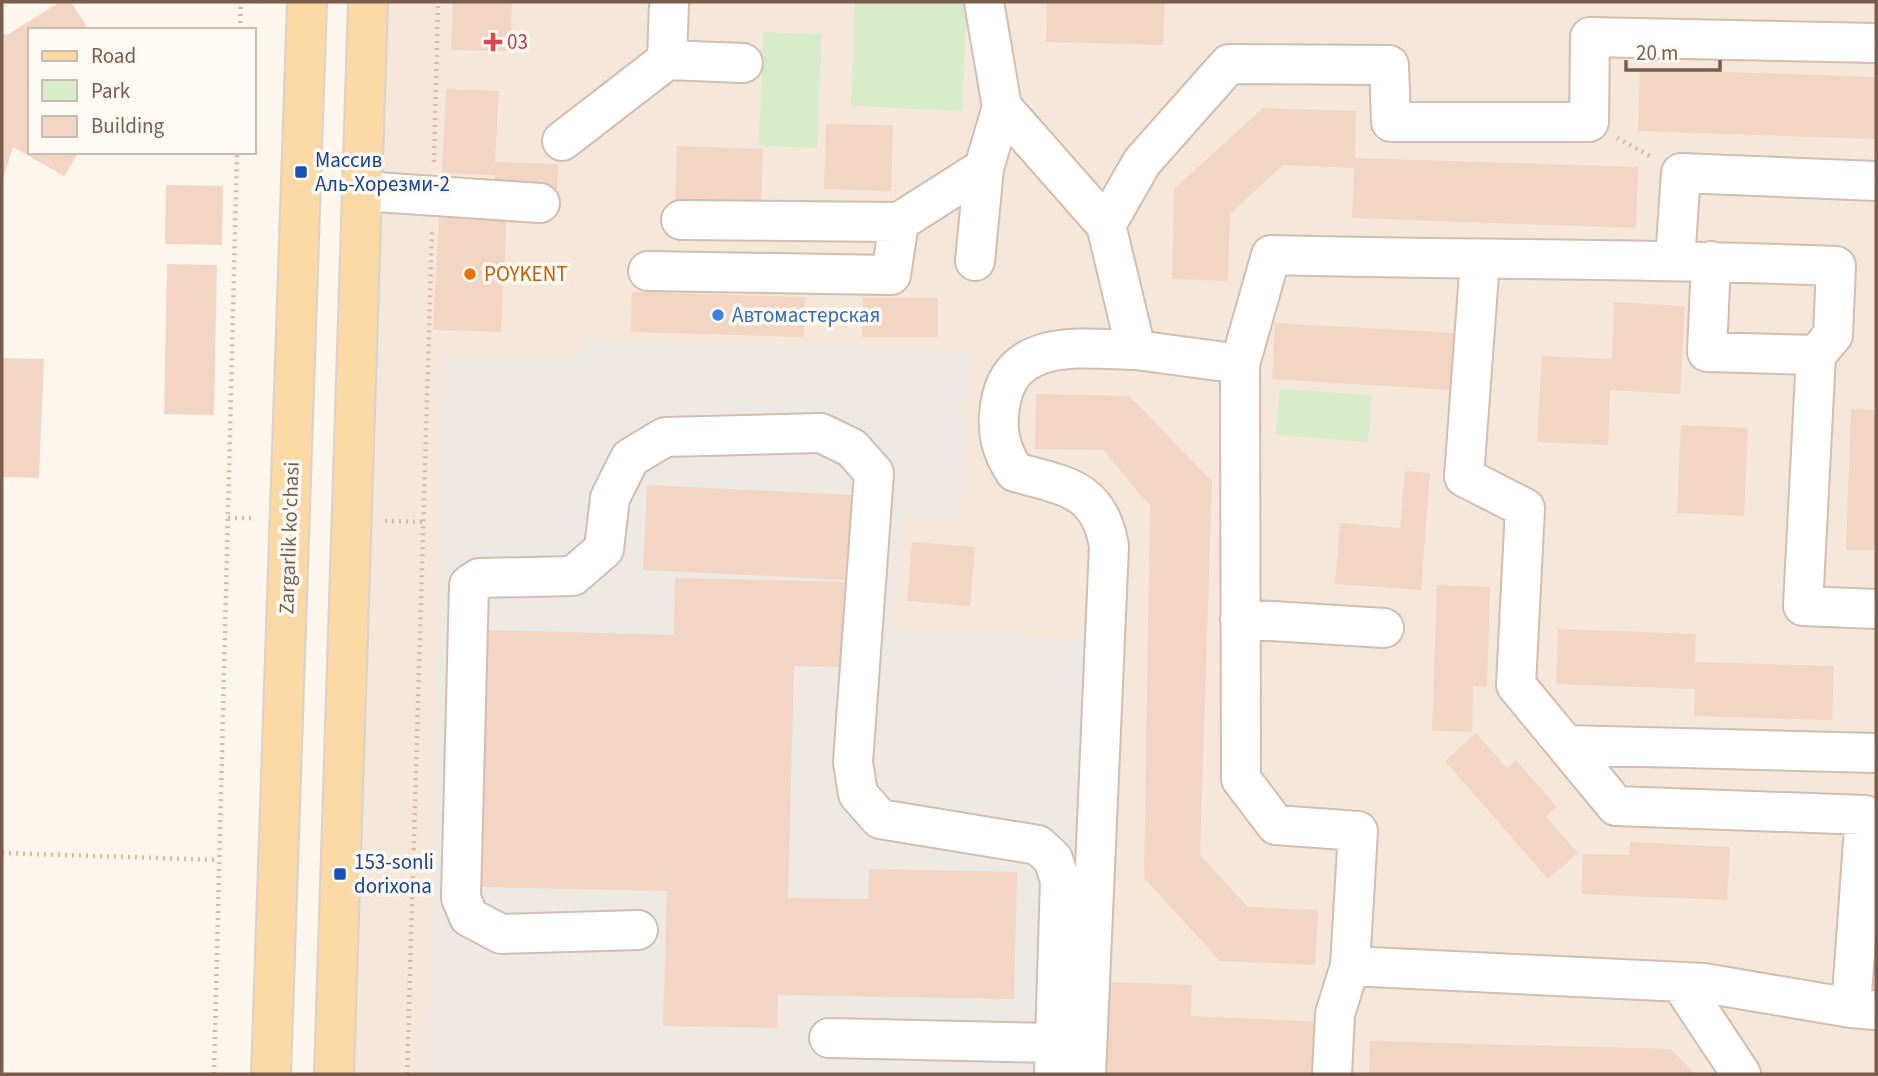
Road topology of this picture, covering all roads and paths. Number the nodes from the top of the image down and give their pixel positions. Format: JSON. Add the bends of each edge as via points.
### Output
{"nodes":[{"id":1,"x":241,"y":2,"type":"edge"},
{"id":2,"x":307,"y":2,"type":"edge"},
{"id":3,"x":368,"y":2,"type":"edge"},
{"id":4,"x":438,"y":2,"type":"edge"},
{"id":5,"x":670,"y":2,"type":"edge"},
{"id":6,"x":984,"y":2,"type":"edge"},
{"id":7,"x":240,"y":28,"type":"edge"},
{"id":8,"x":1876,"y":43,"type":"edge"},
{"id":9,"x":667,"y":60,"type":"junction"},
{"id":10,"x":743,"y":64,"type":"dead end"},
{"id":11,"x":1002,"y":107,"type":"junction"},
{"id":12,"x":1589,"y":122,"type":"junction"},
{"id":13,"x":562,"y":141,"type":"dead end"},
{"id":14,"x":237,"y":154,"type":"edge"},
{"id":15,"x":433,"y":166,"type":"dead end"},
{"id":16,"x":984,"y":168,"type":"junction"},
{"id":17,"x":1681,"y":173,"type":"junction"},
{"id":18,"x":1876,"y":181,"type":"edge"},
{"id":19,"x":360,"y":191,"type":"junction"},
{"id":20,"x":540,"y":203,"type":"dead end"},
{"id":21,"x":681,"y":220,"type":"dead end"},
{"id":22,"x":432,"y":221,"type":"dead end"},
{"id":23,"x":899,"y":222,"type":"junction"},
{"id":24,"x":1106,"y":225,"type":"junction"},
{"id":25,"x":975,"y":261,"type":"dead end"},
{"id":26,"x":1480,"y":261,"type":"junction"},
{"id":27,"x":1693,"y":261,"type":"junction"},
{"id":28,"x":649,"y":271,"type":"dead end"},
{"id":29,"x":1136,"y":350,"type":"junction"},
{"id":30,"x":1816,"y":355,"type":"junction"},
{"id":31,"x":1240,"y":364,"type":"junction"},
{"id":32,"x":228,"y":518,"type":"junction"},
{"id":33,"x":261,"y":519,"type":"dead end"},
{"id":34,"x":377,"y":521,"type":"dead end"},
{"id":35,"x":424,"y":522,"type":"junction"},
{"id":36,"x":1876,"y":608,"type":"edge"},
{"id":37,"x":1240,"y":619,"type":"junction"},
{"id":38,"x":1384,"y":628,"type":"dead end"},
{"id":39,"x":1566,"y":746,"type":"junction"},
{"id":40,"x":1876,"y":753,"type":"edge"},
{"id":41,"x":2,"y":853,"type":"edge"},
{"id":42,"x":219,"y":860,"type":"junction"},
{"id":43,"x":638,"y":930,"type":"dead end"},
{"id":44,"x":1350,"y":966,"type":"junction"},
{"id":45,"x":1680,"y":982,"type":"junction"},
{"id":46,"x":1863,"y":1009,"type":"edge"},
{"id":47,"x":829,"y":1038,"type":"dead end"},
{"id":48,"x":1054,"y":1059,"type":"edge"},
{"id":49,"x":214,"y":1074,"type":"edge"},
{"id":50,"x":271,"y":1074,"type":"edge"},
{"id":51,"x":334,"y":1074,"type":"edge"},
{"id":52,"x":407,"y":1074,"type":"edge"},
{"id":53,"x":1086,"y":1074,"type":"edge"},
{"id":54,"x":1332,"y":1074,"type":"edge"},
{"id":55,"x":1741,"y":1074,"type":"edge"}],
"edges":[{"from":1,"to":7,"type":"path"},
{"from":2,"to":50,"type":"main road","name":"Zargarlik ko'chasi"},
{"from":3,"to":19,"type":"main road"},
{"from":4,"to":15,"type":"path"},
{"from":5,"to":9,"type":"lane"},
{"from":6,"to":11,"type":"lane"},
{"from":8,"to":12,"type":"lane","via":[[1590,37]]},
{"from":9,"to":10,"type":"lane"},
{"from":9,"to":13,"type":"lane"},
{"from":11,"to":16,"type":"lane"},
{"from":11,"to":24,"type":"lane"},
{"from":12,"to":17,"type":"path"},
{"from":12,"to":24,"type":"lane","via":[[1391,122],[1389,65],[1229,64],[1142,162]]},
{"from":14,"to":32,"type":"path"},
{"from":16,"to":23,"type":"lane"},
{"from":16,"to":25,"type":"lane"},
{"from":17,"to":18,"type":"lane"},
{"from":17,"to":27,"type":"lane"},
{"from":19,"to":20,"type":"lane"},
{"from":19,"to":51,"type":"main road"},
{"from":21,"to":23,"type":"lane"},
{"from":22,"to":35,"type":"path"},
{"from":23,"to":28,"type":"lane","via":[[891,275]]},
{"from":24,"to":29,"type":"lane"},
{"from":26,"to":27,"type":"lane"},
{"from":26,"to":31,"type":"lane","via":[[1271,255]]},
{"from":26,"to":39,"type":"lane","via":[[1464,477],[1525,508],[1517,685]]},
{"from":27,"to":30,"type":"lane","via":[[1707,352]]},
{"from":27,"to":30,"type":"lane","via":[[1836,266],[1833,335]]},
{"from":29,"to":31,"type":"lane"},
{"from":29,"to":53,"type":"lane","via":[[1065,349],[1034,356],[1011,373],[1001,396],[998,421],[1002,452],[1015,472],[1071,488],[1093,502],[1105,524],[1109,547]]},
{"from":30,"to":36,"type":"lane","via":[[1803,606]]},
{"from":31,"to":37,"type":"lane"},
{"from":32,"to":33,"type":"path"},
{"from":32,"to":42,"type":"path"},
{"from":34,"to":35,"type":"path"},
{"from":35,"to":52,"type":"path"},
{"from":37,"to":38,"type":"lane"},
{"from":37,"to":44,"type":"lane","via":[[1241,779],[1276,825],[1358,831]]},
{"from":39,"to":40,"type":"lane"},
{"from":39,"to":46,"type":"lane","via":[[1616,806],[1865,815]]},
{"from":41,"to":42,"type":"path"},
{"from":42,"to":49,"type":"path"},
{"from":43,"to":48,"type":"lane","via":[[501,934],[468,918],[461,898],[469,585],[480,578],[573,576],[604,549],[610,498],[630,458],[665,437],[821,433],[852,448],[874,473],[853,762],[858,794],[880,819],[1038,845],[1053,859],[1060,880]]},
{"from":44,"to":45,"type":"lane"},
{"from":44,"to":54,"type":"lane","via":[[1335,1014]]},
{"from":45,"to":46,"type":"lane"},
{"from":45,"to":55,"type":"lane"},
{"from":47,"to":48,"type":"lane"}]}
